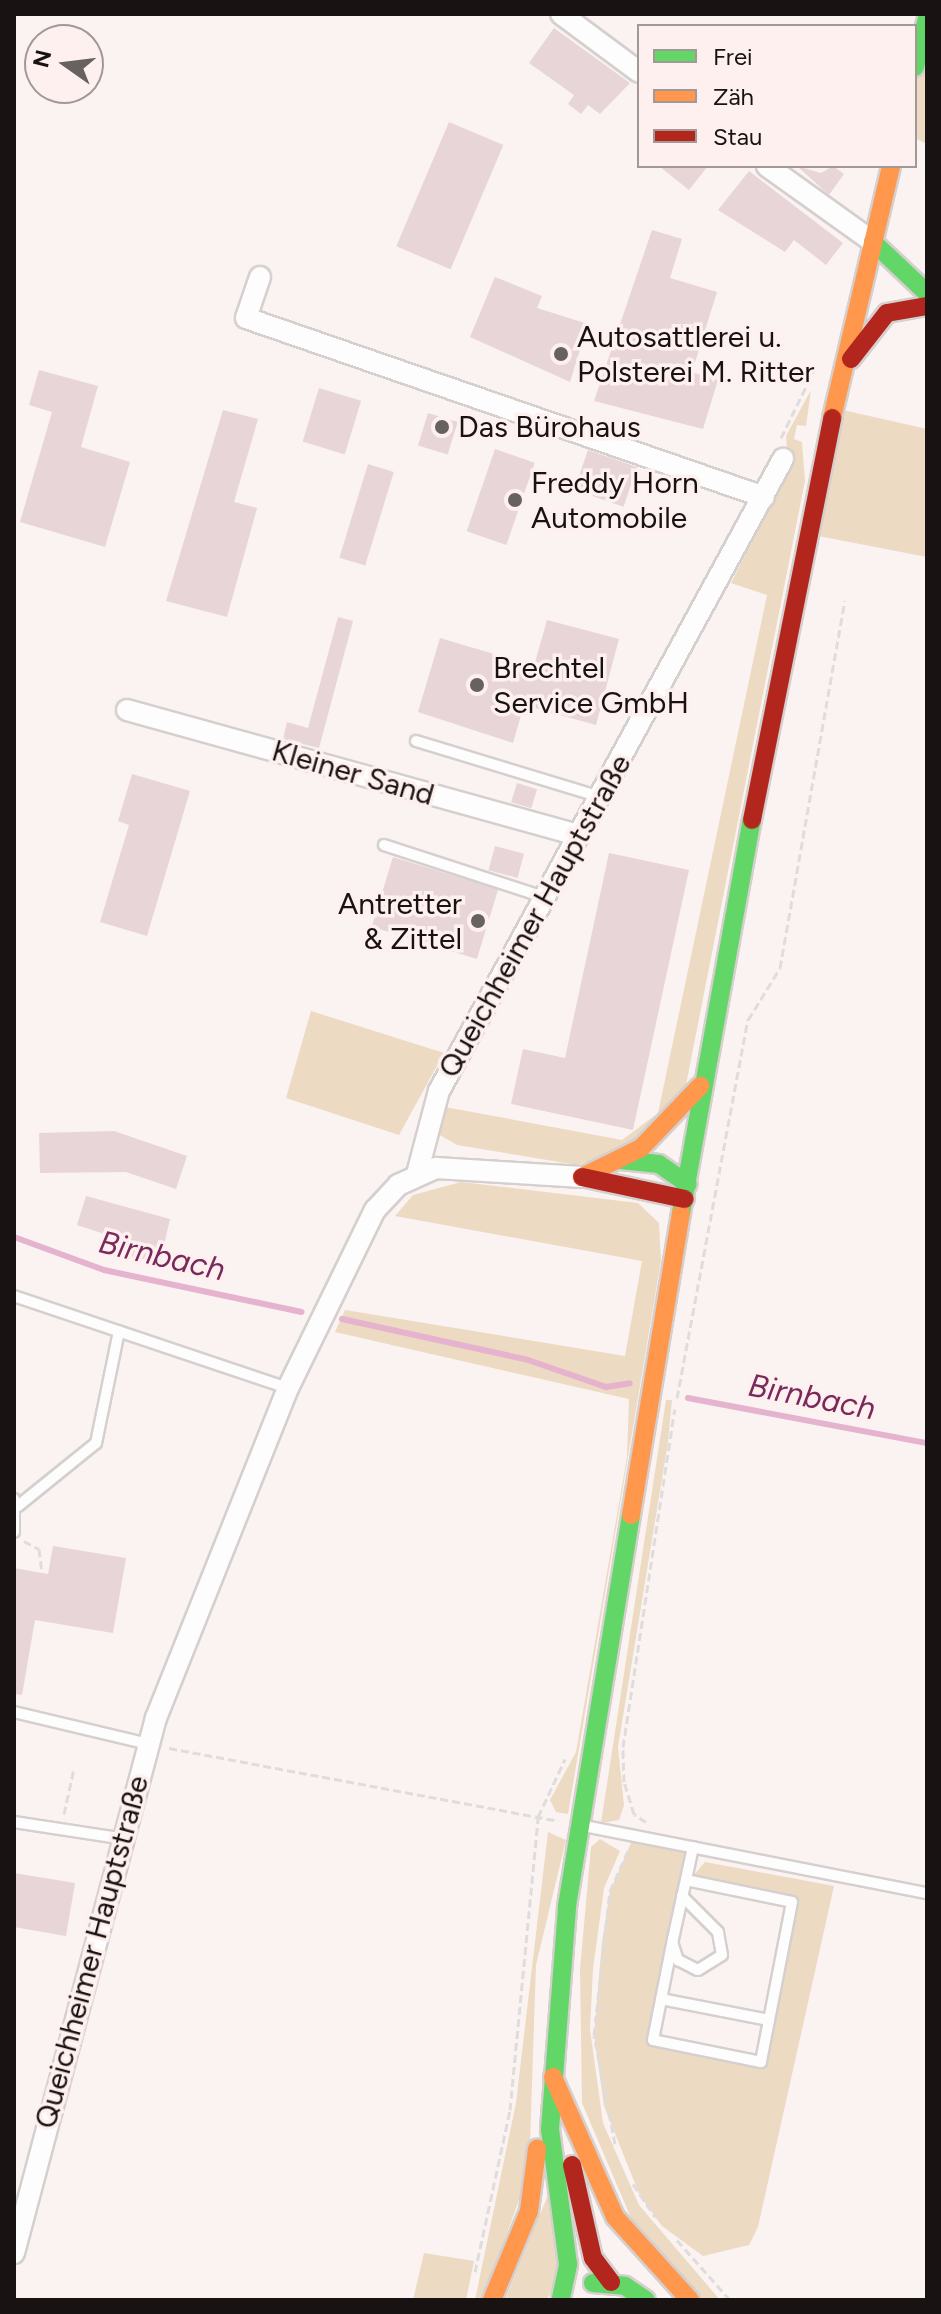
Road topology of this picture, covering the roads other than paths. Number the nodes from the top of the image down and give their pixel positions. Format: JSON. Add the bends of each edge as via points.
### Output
{"nodes":[{"id":1,"x":561,"y":14,"type":"edge"},
{"id":2,"x":927,"y":18,"type":"edge"},
{"id":3,"x":917,"y":59,"type":"edge"},
{"id":4,"x":637,"y":71,"type":"edge"},
{"id":5,"x":770,"y":168,"type":"edge"},
{"id":6,"x":891,"y":168,"type":"edge"},
{"id":7,"x":873,"y":242,"type":"junction"},
{"id":8,"x":864,"y":274,"type":"junction"},
{"id":9,"x":260,"y":277,"type":"dead end"},
{"id":10,"x":927,"y":293,"type":"edge"},
{"id":11,"x":927,"y":303,"type":"edge"},
{"id":12,"x":841,"y":374,"type":"junction"},
{"id":13,"x":781,"y":451,"type":"road end"},
{"id":14,"x":764,"y":497,"type":"junction"},
{"id":15,"x":127,"y":710,"type":"dead end"},
{"id":16,"x":416,"y":741,"type":"dead end"},
{"id":17,"x":600,"y":797,"type":"junction"},
{"id":18,"x":579,"y":835,"type":"junction"},
{"id":19,"x":384,"y":845,"type":"dead end"},
{"id":20,"x":544,"y":897,"type":"junction"},
{"id":21,"x":700,"y":1086,"type":"junction"},
{"id":22,"x":621,"y":1160,"type":"junction"},
{"id":23,"x":417,"y":1174,"type":"junction"},
{"id":24,"x":582,"y":1177,"type":"junction"},
{"id":25,"x":686,"y":1192,"type":"junction"},
{"id":26,"x":14,"y":1296,"type":"edge"},
{"id":27,"x":119,"y":1331,"type":"junction"},
{"id":28,"x":288,"y":1388,"type":"junction"},
{"id":29,"x":16,"y":1503,"type":"edge"},
{"id":30,"x":14,"y":1533,"type":"edge"},
{"id":31,"x":14,"y":1712,"type":"edge"},
{"id":32,"x":148,"y":1744,"type":"junction"},
{"id":33,"x":14,"y":1822,"type":"edge"},
{"id":34,"x":582,"y":1826,"type":"junction"},
{"id":35,"x":119,"y":1838,"type":"junction"},
{"id":36,"x":693,"y":1847,"type":"junction"},
{"id":37,"x":686,"y":1880,"type":"junction"},
{"id":38,"x":927,"y":1893,"type":"edge"},
{"id":39,"x":682,"y":1896,"type":"junction"},
{"id":40,"x":673,"y":1939,"type":"junction"},
{"id":41,"x":661,"y":1999,"type":"junction"},
{"id":42,"x":769,"y":2020,"type":"junction"},
{"id":43,"x":553,"y":2077,"type":"junction"},
{"id":44,"x":14,"y":2253,"type":"edge"},
{"id":45,"x":611,"y":2282,"type":"junction"},
{"id":46,"x":560,"y":2299,"type":"edge"},
{"id":47,"x":492,"y":2300,"type":"edge"},
{"id":48,"x":646,"y":2300,"type":"edge"},
{"id":49,"x":690,"y":2300,"type":"edge"}],
"edges":[{"from":1,"to":4,"type":"street"},
{"from":2,"to":3,"type":"main road"},
{"from":5,"to":7,"type":"street"},
{"from":6,"to":7,"type":"main road"},
{"from":7,"to":8,"type":"main road"},
{"from":7,"to":10,"type":"main road"},
{"from":8,"to":11,"type":"main road"},
{"from":8,"to":12,"type":"main road"},
{"from":9,"to":14,"type":"street","via":[[246,318]]},
{"from":11,"to":12,"type":"main road","via":[[887,313]]},
{"from":12,"to":21,"type":"main road"},
{"from":13,"to":14,"type":"street","name":"Queichheimer Hauptstraße"},
{"from":14,"to":17,"type":"street","name":"Queichheimer Hauptstraße"},
{"from":15,"to":18,"type":"street","name":"Kleiner Sand"},
{"from":16,"to":17,"type":"lane"},
{"from":17,"to":18,"type":"street","name":"Queichheimer Hauptstraße"},
{"from":18,"to":20,"type":"street","name":"Queichheimer Hauptstraße"},
{"from":19,"to":20,"type":"lane"},
{"from":20,"to":23,"type":"street","name":"Queichheimer Hauptstraße","via":[[439,1091]]},
{"from":21,"to":22,"type":"main road"},
{"from":21,"to":25,"type":"main road"},
{"from":22,"to":24,"type":"main road"},
{"from":22,"to":25,"type":"main road","via":[[659,1164]]},
{"from":23,"to":24,"type":"street","via":[[445,1167]]},
{"from":23,"to":28,"type":"street","name":"Queichheimer Hauptstraße","via":[[375,1210]]},
{"from":24,"to":25,"type":"main road"},
{"from":25,"to":34,"type":"main road"},
{"from":26,"to":27,"type":"lane"},
{"from":27,"to":28,"type":"lane"},
{"from":27,"to":29,"type":"lane","via":[[96,1443]]},
{"from":28,"to":32,"type":"street","name":"Queichheimer Hauptstraße"},
{"from":29,"to":30,"type":"lane"},
{"from":31,"to":32,"type":"lane","name":"Queichheimer Hauptstraße"},
{"from":32,"to":35,"type":"street","name":"Queichheimer Hauptstraße"},
{"from":33,"to":35,"type":"lane"},
{"from":34,"to":36,"type":"lane"},
{"from":34,"to":43,"type":"main road","via":[[557,1979]]},
{"from":35,"to":44,"type":"street","name":"Queichheimer Hauptstraße"},
{"from":36,"to":37,"type":"lane"},
{"from":36,"to":38,"type":"lane"},
{"from":37,"to":39,"type":"lane"},
{"from":37,"to":42,"type":"lane","via":[[792,1902]]},
{"from":39,"to":40,"type":"lane"},
{"from":39,"to":40,"type":"lane","via":[[718,1932],[722,1955],[709,1968],[686,1967]]},
{"from":40,"to":41,"type":"lane"},
{"from":41,"to":42,"type":"lane"},
{"from":41,"to":42,"type":"lane","via":[[653,2040],[761,2062]]},
{"from":43,"to":45,"type":"main road","via":[[587,2240]]},
{"from":43,"to":46,"type":"main road","via":[[551,2153],[568,2264]]},
{"from":43,"to":47,"type":"main road","via":[[532,2201]]},
{"from":43,"to":49,"type":"main road","via":[[615,2217]]},
{"from":45,"to":46,"type":"main road","via":[[579,2286]]},
{"from":45,"to":48,"type":"main road"}]}
